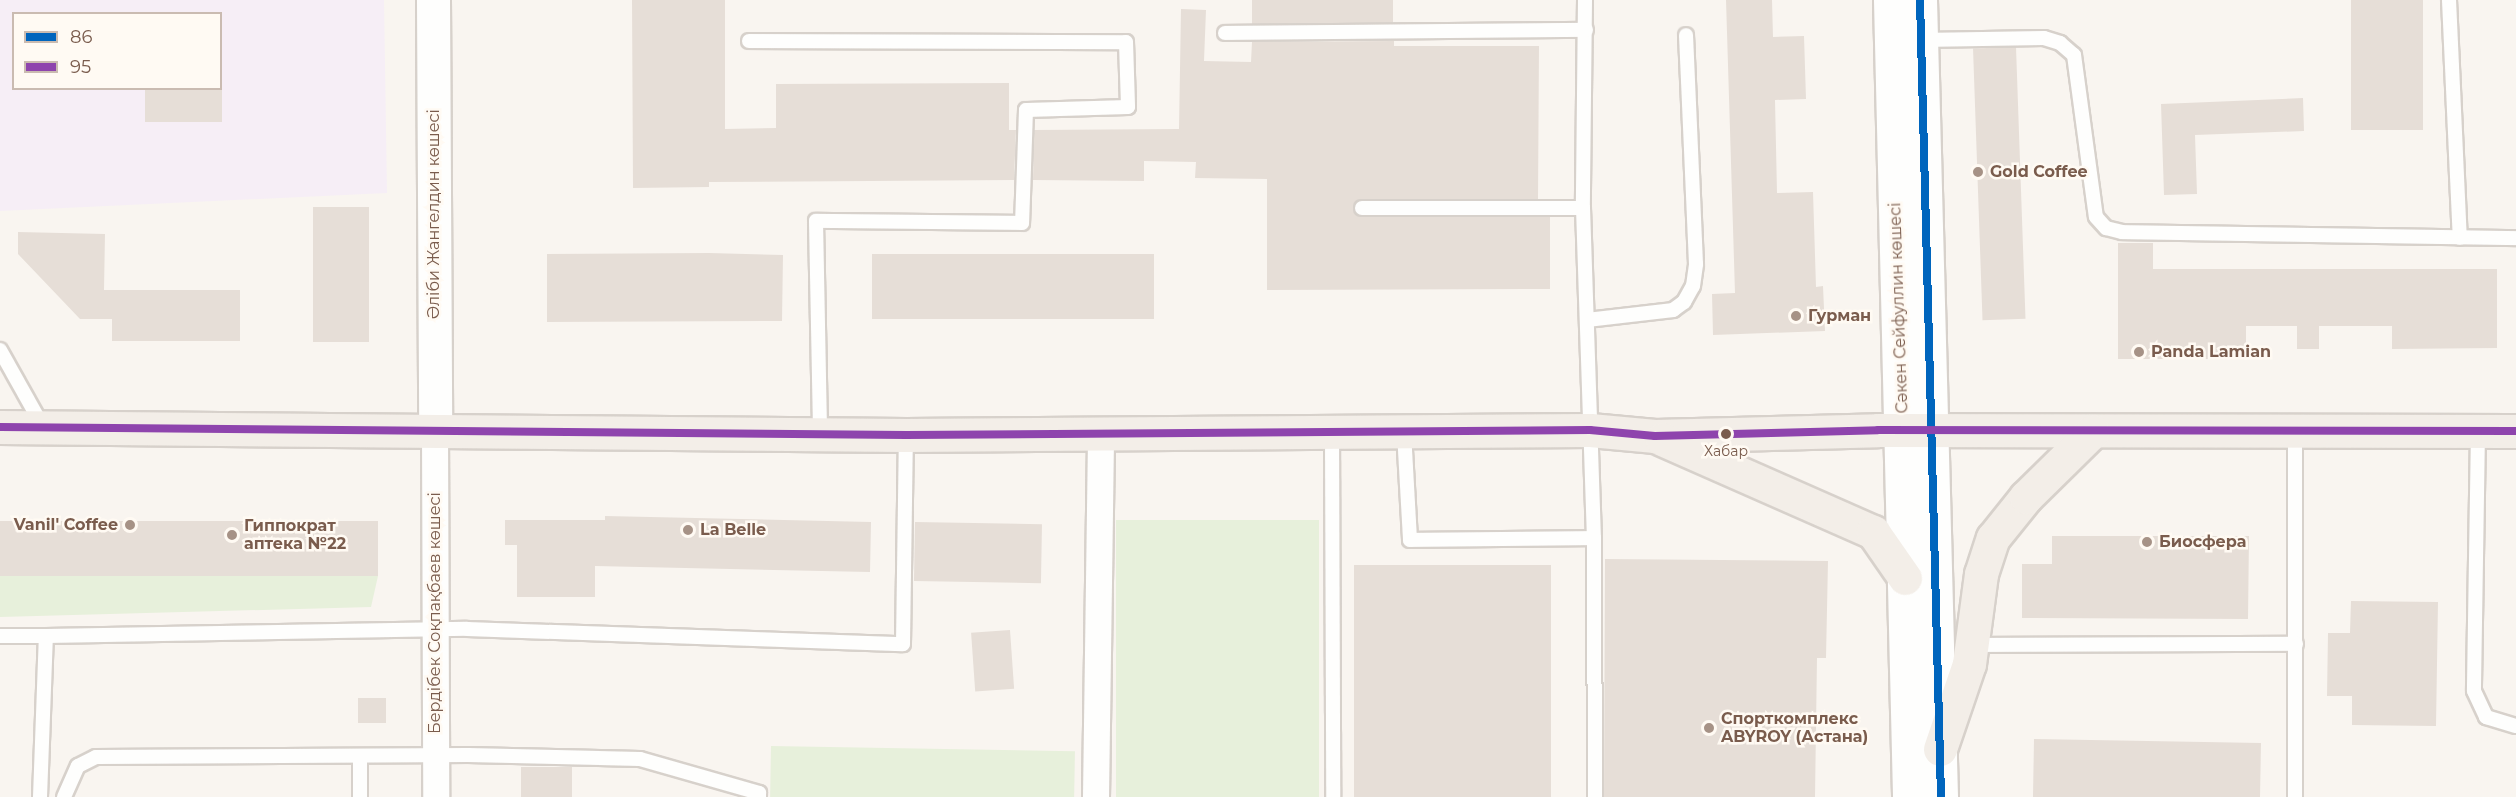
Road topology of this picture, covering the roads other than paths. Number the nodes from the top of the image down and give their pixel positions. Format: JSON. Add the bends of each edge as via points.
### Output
{"nodes":[{"id":1,"x":433,"y":0,"type":"edge"},
{"id":2,"x":1585,"y":0,"type":"edge"},
{"id":3,"x":1890,"y":0,"type":"edge"},
{"id":4,"x":1920,"y":0,"type":"edge"},
{"id":5,"x":2449,"y":0,"type":"edge"},
{"id":6,"x":1586,"y":30,"type":"junction"},
{"id":7,"x":1225,"y":33,"type":"dead end"},
{"id":8,"x":1686,"y":35,"type":"dead end"},
{"id":9,"x":1921,"y":40,"type":"junction"},
{"id":10,"x":749,"y":41,"type":"dead end"},
{"id":11,"x":1362,"y":208,"type":"dead end"},
{"id":12,"x":1583,"y":208,"type":"junction"},
{"id":13,"x":2460,"y":238,"type":"junction"},
{"id":14,"x":2516,"y":238,"type":"edge"},
{"id":15,"x":1587,"y":320,"type":"junction"},
{"id":16,"x":0,"y":350,"type":"edge"},
{"id":17,"x":0,"y":427,"type":"edge"},
{"id":18,"x":43,"y":427,"type":"junction"},
{"id":19,"x":435,"y":429,"type":"junction"},
{"id":20,"x":1590,"y":430,"type":"junction"},
{"id":21,"x":1918,"y":431,"type":"junction"},
{"id":22,"x":2093,"y":431,"type":"junction"},
{"id":23,"x":2295,"y":431,"type":"junction"},
{"id":24,"x":2478,"y":431,"type":"junction"},
{"id":25,"x":2516,"y":431,"type":"edge"},
{"id":26,"x":1332,"y":432,"type":"junction"},
{"id":27,"x":1404,"y":432,"type":"junction"},
{"id":28,"x":1101,"y":434,"type":"junction"},
{"id":29,"x":820,"y":435,"type":"junction"},
{"id":30,"x":906,"y":435,"type":"junction"},
{"id":31,"x":1655,"y":436,"type":"junction"},
{"id":32,"x":1594,"y":538,"type":"junction"},
{"id":33,"x":1905,"y":578,"type":"junction"},
{"id":34,"x":434,"y":629,"type":"junction"},
{"id":35,"x":0,"y":636,"type":"edge"},
{"id":36,"x":46,"y":636,"type":"junction"},
{"id":37,"x":2296,"y":644,"type":"junction"},
{"id":38,"x":1972,"y":645,"type":"junction"},
{"id":39,"x":2516,"y":726,"type":"edge"},
{"id":40,"x":1940,"y":749,"type":"junction"},
{"id":41,"x":436,"y":757,"type":"junction"},
{"id":42,"x":360,"y":758,"type":"junction"},
{"id":43,"x":40,"y":797,"type":"edge"},
{"id":44,"x":64,"y":797,"type":"edge"},
{"id":45,"x":360,"y":797,"type":"edge"},
{"id":46,"x":436,"y":797,"type":"edge"},
{"id":47,"x":759,"y":797,"type":"edge"},
{"id":48,"x":1096,"y":797,"type":"edge"},
{"id":49,"x":1333,"y":797,"type":"edge"},
{"id":50,"x":1595,"y":797,"type":"edge"},
{"id":51,"x":1909,"y":797,"type":"edge"},
{"id":52,"x":1941,"y":797,"type":"edge"},
{"id":53,"x":2295,"y":797,"type":"edge"}],
"edges":[{"from":1,"to":19,"type":"main road","name":"Әліби Жангелдин көшесі"},
{"from":2,"to":6,"type":"lane"},
{"from":3,"to":21,"type":"main road","name":"Сәкен Сейфуллин көшесі"},
{"from":4,"to":9,"type":"main road","name":"Сәкен Сейфуллин көшесі"},
{"from":5,"to":13,"type":"lane"},
{"from":6,"to":7,"type":"lane"},
{"from":6,"to":12,"type":"lane"},
{"from":8,"to":15,"type":"lane","via":[[1693,286],[1684,303],[1672,310]]},
{"from":9,"to":13,"type":"lane","via":[[2044,38],[2060,43],[2074,55],[2096,217],[2106,228],[2122,232]]},
{"from":9,"to":21,"type":"main road","name":"Сәкен Сейфуллин көшесі"},
{"from":10,"to":29,"type":"lane","via":[[1126,42],[1128,107],[1026,110],[1022,223],[816,220]]},
{"from":11,"to":12,"type":"lane"},
{"from":12,"to":15,"type":"lane"},
{"from":13,"to":14,"type":"lane"},
{"from":15,"to":20,"type":"lane"},
{"from":16,"to":18,"type":"lane"},
{"from":17,"to":18,"type":"main road"},
{"from":18,"to":19,"type":"main road"},
{"from":19,"to":29,"type":"main road"},
{"from":19,"to":34,"type":"street","name":"Бердібек Соқпақбаев көшесі"},
{"from":20,"to":27,"type":"main road"},
{"from":20,"to":31,"type":"main road"},
{"from":20,"to":32,"type":"lane"},
{"from":21,"to":22,"type":"main road"},
{"from":21,"to":31,"type":"main road"},
{"from":21,"to":33,"type":"main road","name":"Сәкен Сейфуллин көшесі"},
{"from":21,"to":40,"type":"main road","name":"Сәкен Сейфуллин көшесі"},
{"from":22,"to":23,"type":"main road"},
{"from":22,"to":38,"type":"main road","via":[[2026,497],[1993,538],[1981,574]]},
{"from":23,"to":24,"type":"main road"},
{"from":23,"to":37,"type":"lane"},
{"from":24,"to":25,"type":"main road"},
{"from":24,"to":39,"type":"lane","via":[[2474,691],[2486,717]]},
{"from":26,"to":27,"type":"main road"},
{"from":26,"to":28,"type":"main road"},
{"from":26,"to":49,"type":"lane"},
{"from":27,"to":32,"type":"lane","via":[[1410,540]]},
{"from":28,"to":30,"type":"main road"},
{"from":28,"to":48,"type":"street"},
{"from":29,"to":30,"type":"main road"},
{"from":30,"to":34,"type":"lane","via":[[903,644]]},
{"from":31,"to":33,"type":"main road","via":[[1873,532]]},
{"from":32,"to":50,"type":"lane"},
{"from":33,"to":51,"type":"main road","name":"Сәкен Сейфуллин көшесі"},
{"from":34,"to":36,"type":"lane"},
{"from":34,"to":41,"type":"street","name":"Бердібек Соқпақбаев көшесі"},
{"from":35,"to":36,"type":"lane"},
{"from":36,"to":43,"type":"lane"},
{"from":37,"to":38,"type":"lane"},
{"from":37,"to":53,"type":"lane"},
{"from":38,"to":40,"type":"main road"},
{"from":40,"to":52,"type":"main road","name":"Сәкен Сейфуллин көшесі"},
{"from":41,"to":42,"type":"lane"},
{"from":41,"to":46,"type":"street","name":"Бердібек Соқпақбаев көшесі"},
{"from":41,"to":47,"type":"lane","via":[[640,759],[759,793]]},
{"from":42,"to":44,"type":"lane","via":[[96,757],[78,766]]},
{"from":42,"to":45,"type":"lane"}]}
